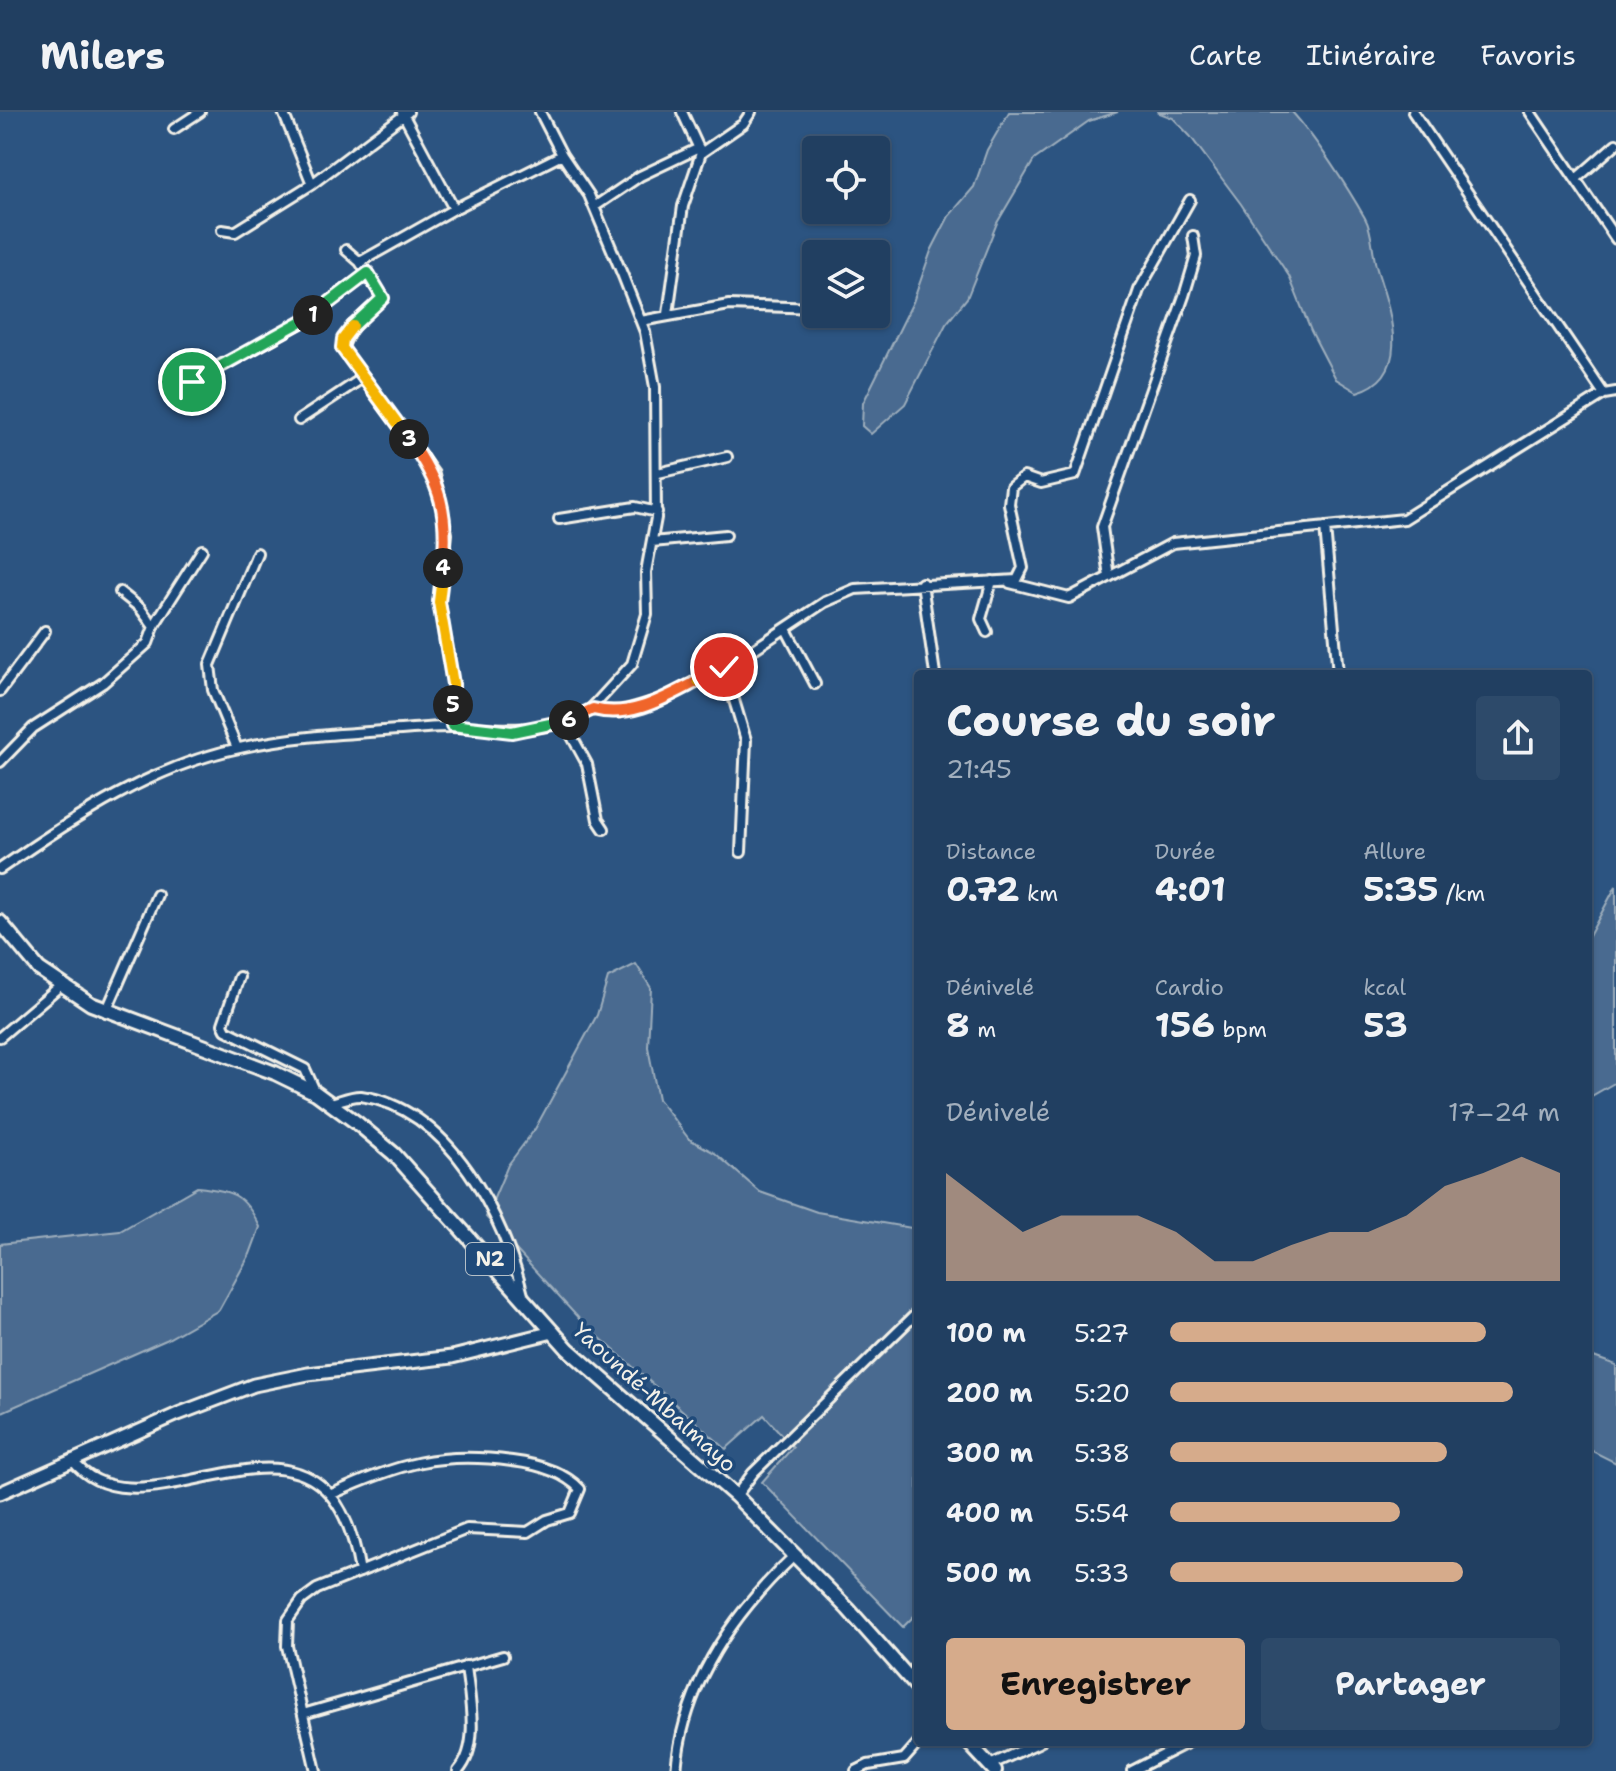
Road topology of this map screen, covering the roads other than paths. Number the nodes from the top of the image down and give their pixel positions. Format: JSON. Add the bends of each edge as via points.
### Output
{"nodes":[{"id":1,"x":200,"y":112,"type":"edge"},
{"id":2,"x":283,"y":112,"type":"edge"},
{"id":3,"x":540,"y":112,"type":"edge"},
{"id":4,"x":682,"y":112,"type":"edge"},
{"id":5,"x":751,"y":112,"type":"edge"},
{"id":6,"x":1413,"y":112,"type":"edge"},
{"id":7,"x":1530,"y":112,"type":"edge"},
{"id":8,"x":405,"y":113,"type":"edge"},
{"id":9,"x":174,"y":129,"type":"dead end"},
{"id":10,"x":1616,"y":144,"type":"edge"},
{"id":11,"x":700,"y":150,"type":"junction"},
{"id":12,"x":562,"y":155,"type":"junction"},
{"id":13,"x":1576,"y":179,"type":"junction"},
{"id":14,"x":312,"y":184,"type":"junction"},
{"id":15,"x":1190,"y":200,"type":"dead end"},
{"id":16,"x":594,"y":207,"type":"junction"},
{"id":17,"x":454,"y":209,"type":"junction"},
{"id":18,"x":222,"y":230,"type":"dead end"},
{"id":19,"x":1193,"y":236,"type":"dead end"},
{"id":20,"x":1616,"y":239,"type":"edge"},
{"id":21,"x":346,"y":250,"type":"dead end"},
{"id":22,"x":360,"y":262,"type":"junction"},
{"id":23,"x":368,"y":273,"type":"junction"},
{"id":24,"x":802,"y":308,"type":"edge"},
{"id":25,"x":668,"y":314,"type":"junction"},
{"id":26,"x":641,"y":321,"type":"junction"},
{"id":27,"x":364,"y":377,"type":"junction"},
{"id":28,"x":192,"y":382,"type":"dead end"},
{"id":29,"x":1616,"y":392,"type":"edge"},
{"id":30,"x":1604,"y":394,"type":"junction"},
{"id":31,"x":299,"y":420,"type":"dead end"},
{"id":32,"x":727,"y":457,"type":"dead end"},
{"id":33,"x":658,"y":473,"type":"junction"},
{"id":34,"x":657,"y":512,"type":"junction"},
{"id":35,"x":559,"y":519,"type":"dead end"},
{"id":36,"x":1325,"y":527,"type":"junction"},
{"id":37,"x":726,"y":535,"type":"dead end"},
{"id":38,"x":652,"y":542,"type":"junction"},
{"id":39,"x":202,"y":550,"type":"dead end"},
{"id":40,"x":257,"y":553,"type":"dead end"},
{"id":41,"x":1109,"y":577,"type":"junction"},
{"id":42,"x":992,"y":581,"type":"junction"},
{"id":43,"x":922,"y":583,"type":"junction"},
{"id":44,"x":1010,"y":583,"type":"junction"},
{"id":45,"x":120,"y":592,"type":"dead end"},
{"id":46,"x":154,"y":627,"type":"junction"},
{"id":47,"x":786,"y":629,"type":"junction"},
{"id":48,"x":45,"y":631,"type":"dead end"},
{"id":49,"x":987,"y":632,"type":"dead end"},
{"id":50,"x":724,"y":667,"type":"junction"},
{"id":51,"x":934,"y":670,"type":"edge"},
{"id":52,"x":1338,"y":670,"type":"edge"},
{"id":53,"x":815,"y":684,"type":"dead end"},
{"id":54,"x":0,"y":691,"type":"edge"},
{"id":55,"x":589,"y":711,"type":"junction"},
{"id":56,"x":564,"y":722,"type":"junction"},
{"id":57,"x":452,"y":725,"type":"junction"},
{"id":58,"x":237,"y":748,"type":"junction"},
{"id":59,"x":0,"y":762,"type":"edge"},
{"id":60,"x":604,"y":829,"type":"dead end"},
{"id":61,"x":741,"y":852,"type":"dead end"},
{"id":62,"x":0,"y":869,"type":"edge"},
{"id":63,"x":157,"y":895,"type":"dead end"},
{"id":64,"x":0,"y":922,"type":"edge"},
{"id":65,"x":239,"y":977,"type":"dead end"},
{"id":66,"x":60,"y":986,"type":"junction"},
{"id":67,"x":106,"y":1012,"type":"junction"},
{"id":68,"x":0,"y":1037,"type":"edge"},
{"id":69,"x":316,"y":1093,"type":"junction"},
{"id":70,"x":331,"y":1103,"type":"junction"},
{"id":71,"x":523,"y":1295,"type":"junction"},
{"id":72,"x":914,"y":1316,"type":"edge"},
{"id":73,"x":553,"y":1332,"type":"junction"},
{"id":74,"x":72,"y":1460,"type":"junction"},
{"id":75,"x":0,"y":1493,"type":"edge"},
{"id":76,"x":332,"y":1494,"type":"junction"},
{"id":77,"x":736,"y":1496,"type":"junction"},
{"id":78,"x":795,"y":1555,"type":"junction"},
{"id":79,"x":360,"y":1572,"type":"junction"},
{"id":80,"x":503,"y":1656,"type":"dead end"},
{"id":81,"x":466,"y":1666,"type":"junction"},
{"id":82,"x":914,"y":1683,"type":"edge"},
{"id":83,"x":303,"y":1714,"type":"junction"},
{"id":84,"x":915,"y":1746,"type":"edge"},
{"id":85,"x":972,"y":1746,"type":"edge"},
{"id":86,"x":1033,"y":1746,"type":"edge"},
{"id":87,"x":1181,"y":1746,"type":"edge"},
{"id":88,"x":993,"y":1768,"type":"edge"},
{"id":89,"x":316,"y":1771,"type":"edge"},
{"id":90,"x":458,"y":1771,"type":"edge"},
{"id":91,"x":676,"y":1771,"type":"edge"},
{"id":92,"x":856,"y":1771,"type":"edge"},
{"id":93,"x":1132,"y":1771,"type":"edge"}],
"edges":[{"from":1,"to":9,"type":"street"},
{"from":2,"to":14,"type":"street"},
{"from":3,"to":12,"type":"street"},
{"from":4,"to":11,"type":"street"},
{"from":5,"to":11,"type":"street","via":[[743,124]]},
{"from":6,"to":30,"type":"street"},
{"from":7,"to":13,"type":"street"},
{"from":8,"to":14,"type":"street"},
{"from":8,"to":17,"type":"street"},
{"from":10,"to":13,"type":"street"},
{"from":11,"to":16,"type":"street","via":[[640,176]]},
{"from":11,"to":25,"type":"street","via":[[683,206]]},
{"from":12,"to":16,"type":"street"},
{"from":12,"to":17,"type":"street"},
{"from":13,"to":20,"type":"street"},
{"from":14,"to":18,"type":"street","via":[[235,232]]},
{"from":15,"to":44,"type":"street","via":[[1139,290],[1075,475],[1041,483],[1024,477],[1011,487],[1009,504],[1023,568]]},
{"from":16,"to":26,"type":"street"},
{"from":17,"to":22,"type":"street"},
{"from":19,"to":41,"type":"street","via":[[1196,256],[1184,296],[1102,527]]},
{"from":21,"to":22,"type":"street"},
{"from":22,"to":23,"type":"street"},
{"from":23,"to":27,"type":"street","via":[[383,298],[352,327],[342,348]]},
{"from":23,"to":28,"type":"street","via":[[306,320]]},
{"from":24,"to":25,"type":"street","via":[[729,305]]},
{"from":25,"to":26,"type":"street"},
{"from":26,"to":33,"type":"street","via":[[655,387]]},
{"from":27,"to":31,"type":"street"},
{"from":27,"to":57,"type":"street","via":[[434,474],[447,534],[439,602],[453,684]]},
{"from":29,"to":30,"type":"street"},
{"from":30,"to":36,"type":"street","via":[[1404,519]]},
{"from":32,"to":33,"type":"street"},
{"from":33,"to":34,"type":"street"},
{"from":34,"to":35,"type":"street","via":[[635,507]]},
{"from":34,"to":38,"type":"street"},
{"from":36,"to":41,"type":"street","via":[[1173,543]]},
{"from":36,"to":52,"type":"street"},
{"from":37,"to":38,"type":"street"},
{"from":38,"to":55,"type":"street","via":[[647,614],[632,664]]},
{"from":39,"to":46,"type":"street"},
{"from":40,"to":58,"type":"street","via":[[210,665],[213,690]]},
{"from":41,"to":44,"type":"street","via":[[1069,598]]},
{"from":42,"to":43,"type":"street"},
{"from":42,"to":44,"type":"street"},
{"from":42,"to":49,"type":"street","via":[[981,619]]},
{"from":43,"to":47,"type":"street","via":[[841,594]]},
{"from":43,"to":51,"type":"street"},
{"from":45,"to":46,"type":"street"},
{"from":46,"to":59,"type":"street","via":[[148,643],[103,683],[33,728]]},
{"from":47,"to":50,"type":"street"},
{"from":47,"to":53,"type":"street"},
{"from":48,"to":54,"type":"street"},
{"from":50,"to":55,"type":"street","via":[[635,710]]},
{"from":50,"to":61,"type":"street","via":[[746,740]]},
{"from":55,"to":56,"type":"street"},
{"from":56,"to":57,"type":"street","via":[[512,732]]},
{"from":56,"to":60,"type":"street","via":[[587,764]]},
{"from":57,"to":58,"type":"street"},
{"from":58,"to":62,"type":"street","via":[[149,778],[100,803]]},
{"from":63,"to":67,"type":"street"},
{"from":64,"to":66,"type":"highway","name":"Yaoundé-Mbalmayo","number":"N2"},
{"from":65,"to":69,"type":"street","via":[[223,1024],[226,1030],[305,1069]]},
{"from":66,"to":67,"type":"highway","name":"Yaoundé-Mbalmayo","number":"N2"},
{"from":66,"to":68,"type":"street"},
{"from":67,"to":69,"type":"highway","name":"Yaoundé-Mbalmayo","number":"N2"},
{"from":69,"to":70,"type":"highway","name":"Yaoundé-Mbalmayo","number":"N2"},
{"from":70,"to":71,"type":"highway","name":"Yaoundé-Mbalmayo","number":"N2","via":[[394,1154]]},
{"from":70,"to":71,"type":"street","via":[[358,1095],[409,1115],[440,1137],[480,1190]]},
{"from":71,"to":73,"type":"highway","name":"Yaoundé-Mbalmayo","number":"N2"},
{"from":72,"to":77,"type":"street","via":[[753,1473]]},
{"from":73,"to":74,"type":"main road","via":[[452,1357],[254,1385]]},
{"from":73,"to":77,"type":"highway","name":"Yaoundé-Mbalmayo","number":"N2"},
{"from":74,"to":75,"type":"main road"},
{"from":74,"to":76,"type":"street","via":[[89,1478],[114,1486],[273,1469],[313,1480]]},
{"from":76,"to":79,"type":"street","via":[[350,1525]]},
{"from":76,"to":79,"type":"street","via":[[401,1466],[459,1455],[530,1463],[580,1489],[570,1513],[532,1531],[467,1529]]},
{"from":77,"to":78,"type":"highway","name":"Yaoundé-Mbalmayo","number":"N2"},
{"from":78,"to":82,"type":"highway","name":"Yaoundé-Mbalmayo","number":"N2"},
{"from":78,"to":91,"type":"street","via":[[742,1610],[699,1682],[685,1716]]},
{"from":79,"to":83,"type":"street","via":[[308,1594],[291,1613],[287,1646]]},
{"from":80,"to":81,"type":"street"},
{"from":81,"to":83,"type":"street"},
{"from":81,"to":90,"type":"street","via":[[470,1733],[468,1754]]},
{"from":83,"to":89,"type":"street"},
{"from":84,"to":92,"type":"street","via":[[904,1759]]},
{"from":85,"to":88,"type":"highway"},
{"from":86,"to":88,"type":"street"},
{"from":87,"to":93,"type":"street"}]}
